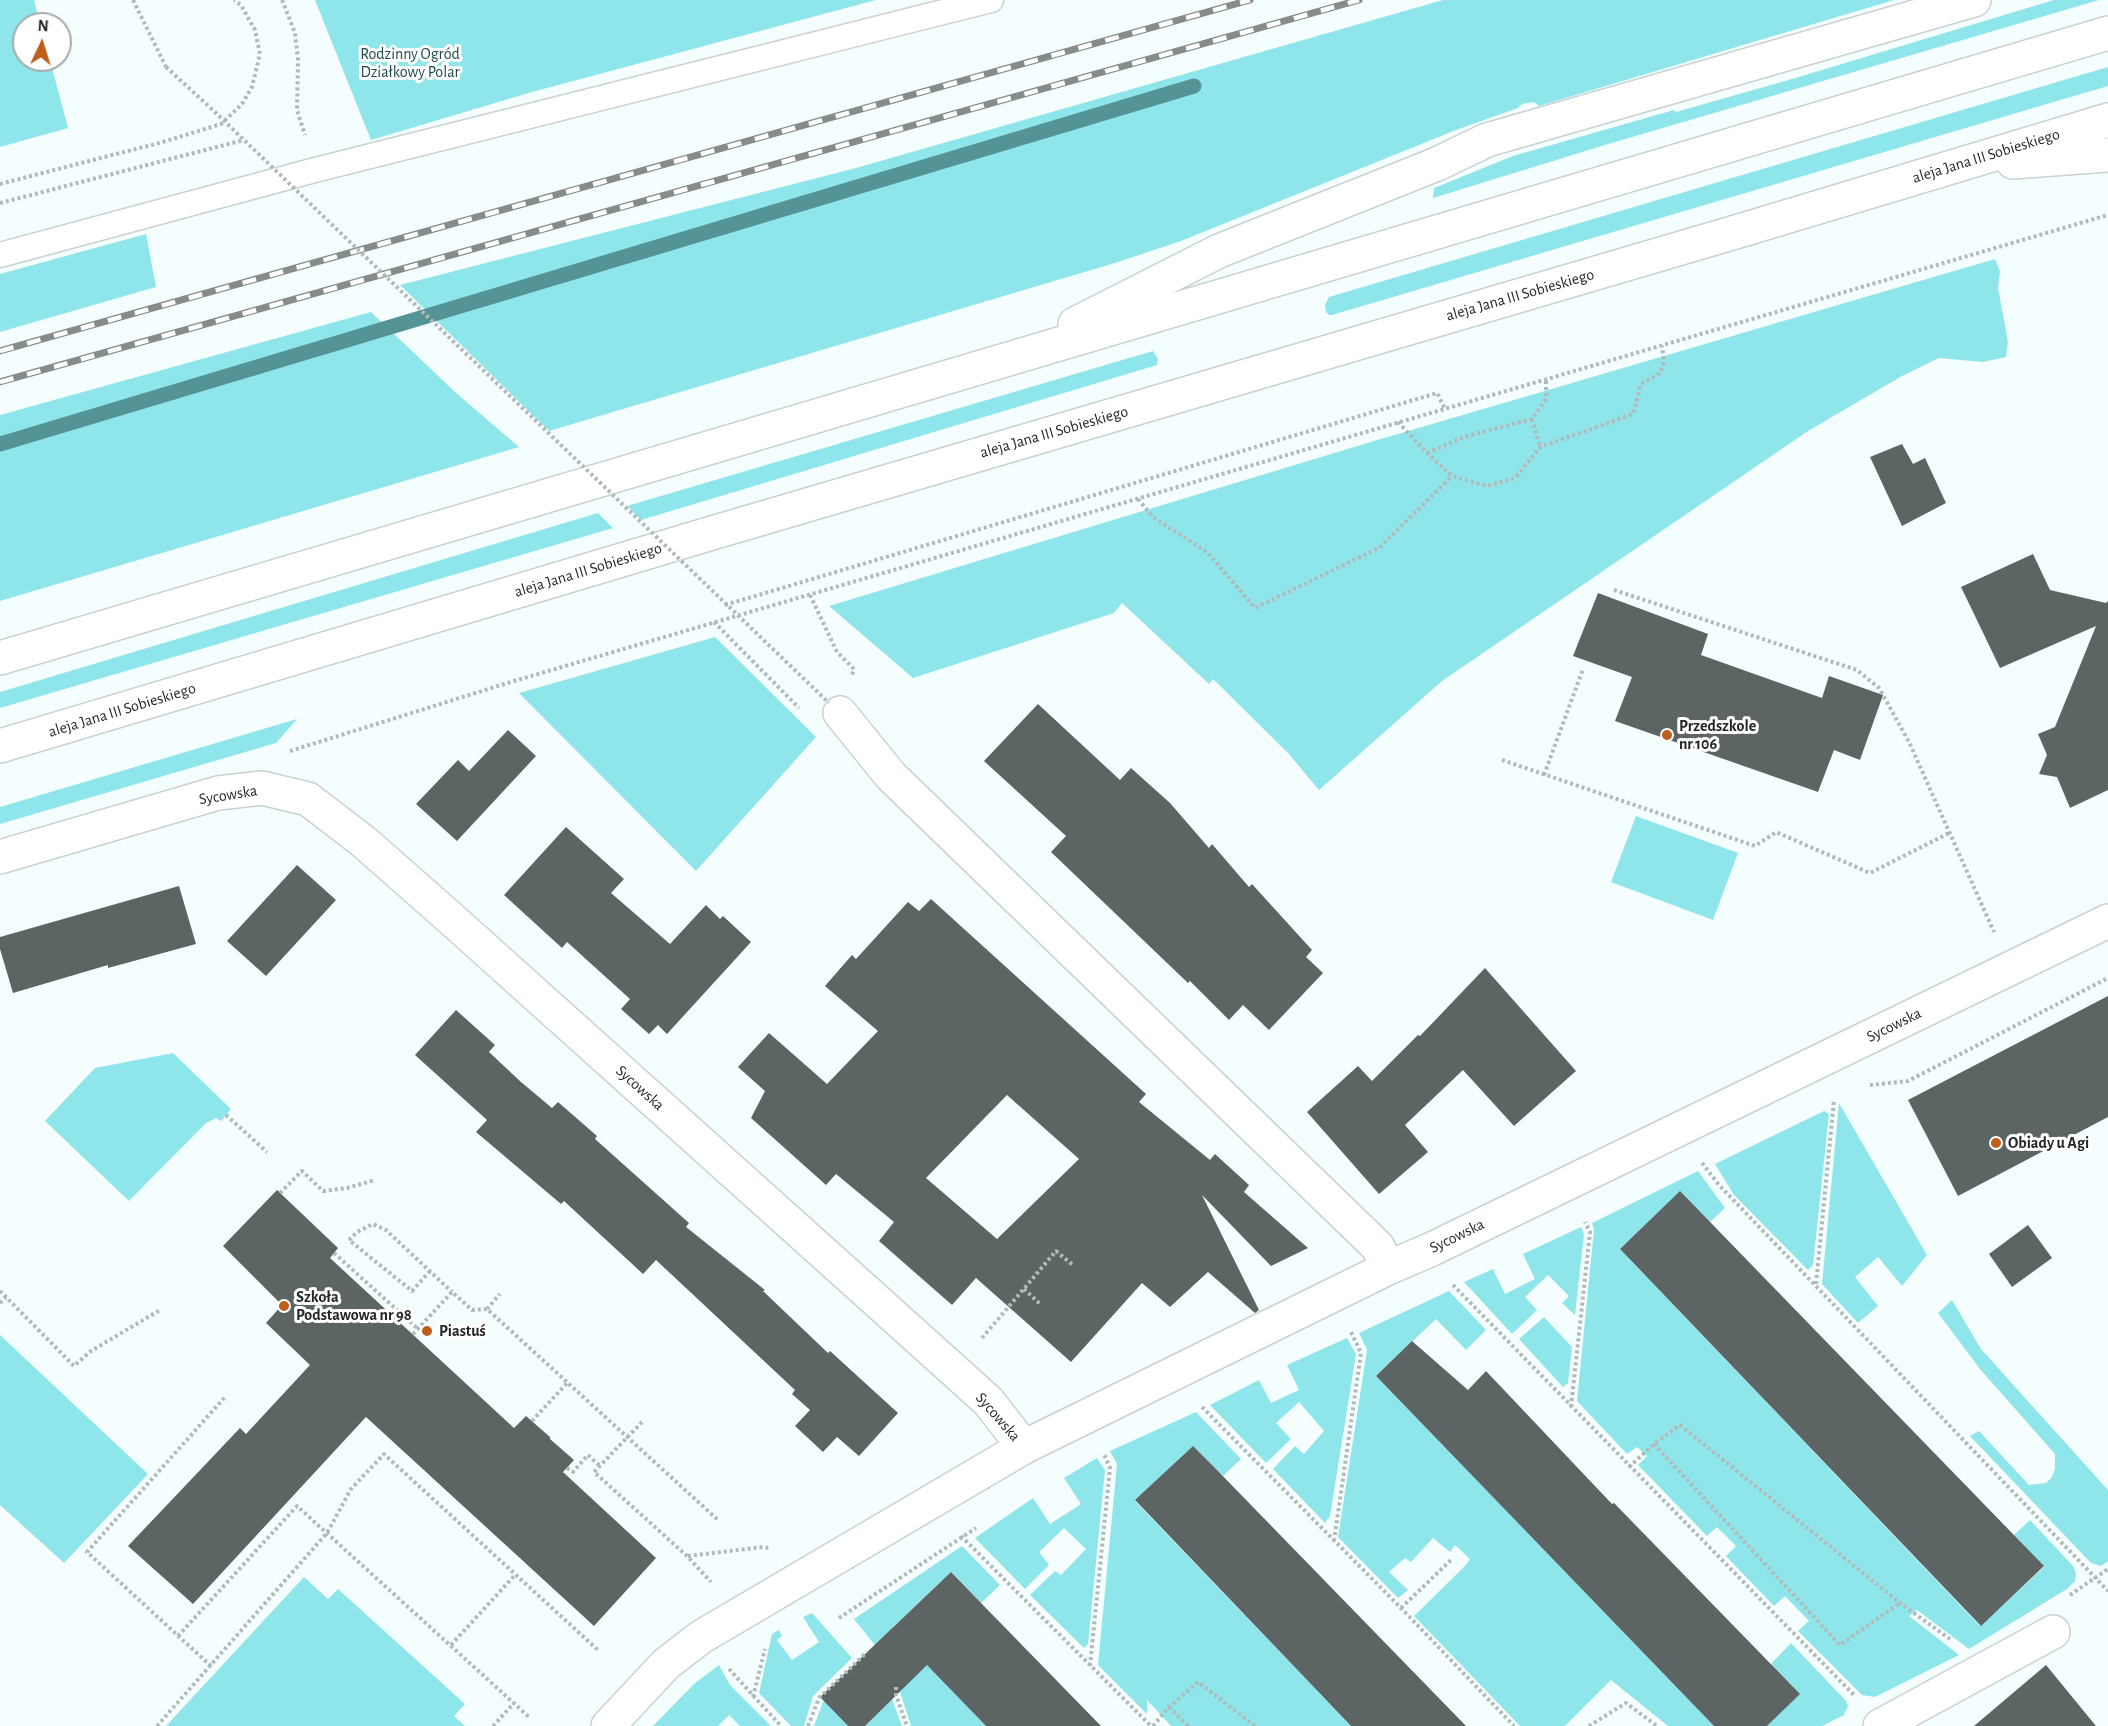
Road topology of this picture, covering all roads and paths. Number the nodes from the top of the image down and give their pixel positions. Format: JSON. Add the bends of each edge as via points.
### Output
{"nodes":[{"id":1,"x":133,"y":0,"type":"edge"},
{"id":2,"x":234,"y":0,"type":"edge"},
{"id":3,"x":282,"y":0,"type":"edge"},
{"id":4,"x":991,"y":0,"type":"edge"},
{"id":5,"x":1974,"y":0,"type":"edge"},
{"id":6,"x":2108,"y":33,"type":"edge"},
{"id":7,"x":2108,"y":120,"type":"edge"},
{"id":8,"x":244,"y":140,"type":"junction"},
{"id":9,"x":2108,"y":155,"type":"edge"},
{"id":10,"x":1948,"y":167,"type":"junction"},
{"id":11,"x":315,"y":170,"type":"junction"},
{"id":12,"x":0,"y":184,"type":"edge"},
{"id":13,"x":0,"y":203,"type":"edge"},
{"id":14,"x":2108,"y":215,"type":"edge"},
{"id":15,"x":0,"y":255,"type":"edge"},
{"id":16,"x":1662,"y":346,"type":"junction"},
{"id":17,"x":1004,"y":361,"type":"junction"},
{"id":18,"x":1546,"y":380,"type":"junction"},
{"id":19,"x":1445,"y":409,"type":"junction"},
{"id":20,"x":1532,"y":419,"type":"junction"},
{"id":21,"x":1398,"y":422,"type":"junction"},
{"id":22,"x":1540,"y":447,"type":"junction"},
{"id":23,"x":1426,"y":453,"type":"junction"},
{"id":24,"x":1452,"y":476,"type":"junction"},
{"id":25,"x":1137,"y":499,"type":"junction"},
{"id":26,"x":1614,"y":590,"type":"dead end"},
{"id":27,"x":810,"y":595,"type":"junction"},
{"id":28,"x":725,"y":605,"type":"junction"},
{"id":29,"x":714,"y":622,"type":"junction"},
{"id":30,"x":837,"y":652,"type":"dead end"},
{"id":31,"x":0,"y":658,"type":"edge"},
{"id":32,"x":1583,"y":669,"type":"dead end"},
{"id":33,"x":834,"y":708,"type":"junction"},
{"id":34,"x":0,"y":746,"type":"edge"},
{"id":35,"x":289,"y":751,"type":"dead end"},
{"id":36,"x":1502,"y":760,"type":"dead end"},
{"id":37,"x":1544,"y":775,"type":"junction"},
{"id":38,"x":1949,"y":833,"type":"junction"},
{"id":39,"x":0,"y":858,"type":"edge"},
{"id":40,"x":1988,"y":920,"type":"dead end"},
{"id":41,"x":2108,"y":921,"type":"edge"},
{"id":42,"x":1835,"y":1096,"type":"dead end"},
{"id":43,"x":226,"y":1115,"type":"dead end"},
{"id":44,"x":267,"y":1152,"type":"dead end"},
{"id":45,"x":1705,"y":1166,"type":"dead end"},
{"id":46,"x":375,"y":1180,"type":"dead end"},
{"id":47,"x":279,"y":1193,"type":"dead end"},
{"id":48,"x":1590,"y":1232,"type":"dead end"},
{"id":49,"x":334,"y":1252,"type":"dead end"},
{"id":50,"x":1074,"y":1266,"type":"dead end"},
{"id":51,"x":1388,"y":1268,"type":"junction"},
{"id":52,"x":430,"y":1271,"type":"junction"},
{"id":53,"x":1816,"y":1284,"type":"junction"},
{"id":54,"x":1455,"y":1287,"type":"dead end"},
{"id":55,"x":1024,"y":1289,"type":"junction"},
{"id":56,"x":0,"y":1291,"type":"edge"},
{"id":57,"x":452,"y":1292,"type":"junction"},
{"id":58,"x":500,"y":1294,"type":"dead end"},
{"id":59,"x":6,"y":1297,"type":"junction"},
{"id":60,"x":0,"y":1303,"type":"edge"},
{"id":61,"x":1040,"y":1304,"type":"dead end"},
{"id":62,"x":160,"y":1310,"type":"dead end"},
{"id":63,"x":487,"y":1310,"type":"junction"},
{"id":64,"x":418,"y":1329,"type":"junction"},
{"id":65,"x":413,"y":1334,"type":"dead end"},
{"id":66,"x":1353,"y":1335,"type":"dead end"},
{"id":67,"x":954,"y":1371,"type":"junction"},
{"id":68,"x":568,"y":1382,"type":"junction"},
{"id":69,"x":225,"y":1397,"type":"dead end"},
{"id":70,"x":1202,"y":1406,"type":"dead end"},
{"id":71,"x":1571,"y":1408,"type":"junction"},
{"id":72,"x":532,"y":1421,"type":"dead end"},
{"id":73,"x":642,"y":1422,"type":"dead end"},
{"id":74,"x":628,"y":1436,"type":"junction"},
{"id":75,"x":1654,"y":1444,"type":"junction"},
{"id":76,"x":1024,"y":1447,"type":"junction"},
{"id":77,"x":1102,"y":1451,"type":"dead end"},
{"id":78,"x":600,"y":1466,"type":"junction"},
{"id":79,"x":1629,"y":1467,"type":"junction"},
{"id":80,"x":567,"y":1468,"type":"dead end"},
{"id":81,"x":936,"y":1501,"type":"junction"},
{"id":82,"x":718,"y":1520,"type":"dead end"},
{"id":83,"x":327,"y":1533,"type":"junction"},
{"id":84,"x":1334,"y":1541,"type":"junction"},
{"id":85,"x":720,"y":1551,"type":"dead end"},
{"id":86,"x":687,"y":1556,"type":"junction"},
{"id":87,"x":1451,"y":1560,"type":"dead end"},
{"id":88,"x":2108,"y":1569,"type":"edge"},
{"id":89,"x":701,"y":1573,"type":"dead end"},
{"id":90,"x":515,"y":1575,"type":"junction"},
{"id":91,"x":2096,"y":1577,"type":"junction"},
{"id":92,"x":2108,"y":1591,"type":"edge"},
{"id":93,"x":1900,"y":1603,"type":"junction"},
{"id":94,"x":1401,"y":1608,"type":"junction"},
{"id":95,"x":2053,"y":1632,"type":"dead end"},
{"id":96,"x":178,"y":1636,"type":"junction"},
{"id":97,"x":701,"y":1636,"type":"junction"},
{"id":98,"x":1953,"y":1642,"type":"dead end"},
{"id":99,"x":451,"y":1645,"type":"junction"},
{"id":100,"x":766,"y":1645,"type":"dead end"},
{"id":101,"x":599,"y":1651,"type":"dead end"},
{"id":102,"x":867,"y":1652,"type":"dead end"},
{"id":103,"x":211,"y":1666,"type":"junction"},
{"id":104,"x":1090,"y":1667,"type":"junction"},
{"id":105,"x":896,"y":1687,"type":"dead end"},
{"id":106,"x":753,"y":1698,"type":"junction"},
{"id":107,"x":514,"y":1703,"type":"junction"},
{"id":108,"x":1169,"y":1707,"type":"junction"},
{"id":109,"x":529,"y":1717,"type":"dead end"},
{"id":110,"x":157,"y":1726,"type":"edge"},
{"id":111,"x":493,"y":1726,"type":"edge"},
{"id":112,"x":608,"y":1726,"type":"edge"},
{"id":113,"x":781,"y":1726,"type":"edge"},
{"id":114,"x":808,"y":1726,"type":"edge"},
{"id":115,"x":907,"y":1726,"type":"edge"},
{"id":116,"x":1152,"y":1726,"type":"edge"},
{"id":117,"x":1188,"y":1726,"type":"edge"},
{"id":118,"x":1255,"y":1726,"type":"edge"},
{"id":119,"x":1514,"y":1726,"type":"edge"},
{"id":120,"x":1589,"y":1726,"type":"edge"},
{"id":121,"x":1657,"y":1726,"type":"edge"},
{"id":122,"x":1880,"y":1726,"type":"edge"}],
"edges":[{"from":1,"to":8,"type":"path","bridge":true,"via":[[166,67]]},
{"from":2,"to":12,"type":"path","via":[[255,30],[260,54],[252,87],[242,104],[221,124]]},
{"from":3,"to":11,"type":"path","via":[[295,33],[297,110]]},
{"from":4,"to":11,"type":"lane"},
{"from":5,"to":17,"type":"main road","via":[[1487,140],[1437,164],[1219,251]]},
{"from":6,"to":17,"type":"main road"},
{"from":7,"to":10,"type":"main road","name":"aleja Jana III Sobieskiego"},
{"from":8,"to":13,"type":"path"},
{"from":8,"to":28,"type":"path","bridge":true},
{"from":9,"to":10,"type":"main road"},
{"from":10,"to":34,"type":"main road","name":"aleja Jana III Sobieskiego"},
{"from":11,"to":15,"type":"lane"},
{"from":14,"to":16,"type":"path"},
{"from":16,"to":18,"type":"path"},
{"from":16,"to":22,"type":"path","via":[[1664,362],[1660,373],[1641,384],[1633,414]]},
{"from":17,"to":31,"type":"main road"},
{"from":18,"to":19,"type":"path"},
{"from":18,"to":20,"type":"path","via":[[1545,399]]},
{"from":19,"to":21,"type":"path"},
{"from":19,"to":28,"type":"path","via":[[1437,393]]},
{"from":20,"to":22,"type":"path"},
{"from":20,"to":23,"type":"path","via":[[1464,437]]},
{"from":21,"to":23,"type":"path"},
{"from":21,"to":25,"type":"path"},
{"from":22,"to":24,"type":"path","via":[[1515,478],[1487,486]]},
{"from":23,"to":24,"type":"path"},
{"from":24,"to":25,"type":"path","via":[[1379,549],[1255,608],[1208,553],[1153,517]]},
{"from":25,"to":27,"type":"path"},
{"from":26,"to":38,"type":"path","via":[[1857,670],[1879,688],[1909,742]]},
{"from":27,"to":29,"type":"path"},
{"from":27,"to":30,"type":"path"},
{"from":28,"to":33,"type":"path","bridge":true},
{"from":29,"to":33,"type":"path","via":[[812,722]]},
{"from":29,"to":35,"type":"path"},
{"from":32,"to":37,"type":"path"},
{"from":33,"to":51,"type":"main road","via":[[891,776],[1378,1247]]},
{"from":36,"to":37,"type":"path"},
{"from":37,"to":38,"type":"path","via":[[1755,846],[1776,832],[1870,873]]},
{"from":38,"to":40,"type":"path"},
{"from":39,"to":67,"type":"main road","name":"Sycowska","via":[[218,793],[262,788],[308,799],[364,842],[466,932]]},
{"from":41,"to":51,"type":"main road","name":"Sycowska"},
{"from":42,"to":53,"type":"path"},
{"from":43,"to":44,"type":"path"},
{"from":45,"to":53,"type":"path"},
{"from":46,"to":47,"type":"path","via":[[323,1191],[302,1172]]},
{"from":48,"to":71,"type":"path"},
{"from":49,"to":64,"type":"path"},
{"from":50,"to":55,"type":"path","via":[[1056,1251]]},
{"from":51,"to":76,"type":"main road","name":"Sycowska"},
{"from":52,"to":52,"type":"path","via":[[386,1230],[373,1224],[349,1240],[412,1292]]},
{"from":52,"to":57,"type":"path"},
{"from":53,"to":91,"type":"path"},
{"from":54,"to":71,"type":"path"},
{"from":55,"to":61,"type":"path"},
{"from":55,"to":67,"type":"path"},
{"from":56,"to":59,"type":"path"},
{"from":57,"to":63,"type":"path","via":[[472,1310]]},
{"from":57,"to":64,"type":"path"},
{"from":58,"to":63,"type":"path"},
{"from":59,"to":60,"type":"path"},
{"from":59,"to":62,"type":"path","via":[[74,1366],[91,1351]]},
{"from":63,"to":68,"type":"path"},
{"from":64,"to":65,"type":"path"},
{"from":66,"to":84,"type":"path","via":[[1361,1353]]},
{"from":67,"to":76,"type":"main road","name":"Sycowska","via":[[988,1401]]},
{"from":68,"to":72,"type":"path"},
{"from":68,"to":74,"type":"path"},
{"from":69,"to":96,"type":"path","via":[[87,1552]]},
{"from":70,"to":84,"type":"path"},
{"from":71,"to":79,"type":"path"},
{"from":73,"to":74,"type":"path"},
{"from":74,"to":78,"type":"path"},
{"from":74,"to":82,"type":"path"},
{"from":75,"to":79,"type":"path"},
{"from":75,"to":93,"type":"path","via":[[1680,1425]]},
{"from":75,"to":93,"type":"path","via":[[1840,1645]]},
{"from":76,"to":81,"type":"main road"},
{"from":77,"to":104,"type":"path","via":[[1110,1468]]},
{"from":78,"to":80,"type":"path","via":[[588,1455],[573,1472]]},
{"from":78,"to":86,"type":"path","via":[[594,1472]]},
{"from":79,"to":122,"type":"path","via":[[1867,1708]]},
{"from":81,"to":97,"type":"main road"},
{"from":81,"to":104,"type":"path","via":[[962,1537]]},
{"from":83,"to":90,"type":"path","via":[[351,1490],[384,1454]]},
{"from":83,"to":96,"type":"path","via":[[297,1506]]},
{"from":83,"to":99,"type":"path"},
{"from":83,"to":103,"type":"path"},
{"from":84,"to":94,"type":"path"},
{"from":85,"to":86,"type":"path"},
{"from":86,"to":89,"type":"path"},
{"from":87,"to":94,"type":"path"},
{"from":88,"to":91,"type":"path"},
{"from":90,"to":99,"type":"path"},
{"from":90,"to":101,"type":"path"},
{"from":91,"to":92,"type":"path"},
{"from":93,"to":98,"type":"path"},
{"from":94,"to":119,"type":"path"},
{"from":95,"to":122,"type":"main road"},
{"from":96,"to":103,"type":"path"},
{"from":97,"to":106,"type":"path"},
{"from":97,"to":112,"type":"main road","via":[[666,1664]]},
{"from":99,"to":107,"type":"path"},
{"from":100,"to":106,"type":"path"},
{"from":102,"to":114,"type":"path","via":[[819,1698]]},
{"from":103,"to":110,"type":"path"},
{"from":104,"to":116,"type":"path"},
{"from":105,"to":115,"type":"path"},
{"from":106,"to":113,"type":"path"},
{"from":107,"to":109,"type":"path"},
{"from":107,"to":111,"type":"path"},
{"from":108,"to":116,"type":"path"},
{"from":108,"to":117,"type":"path"},
{"from":108,"to":118,"type":"path","via":[[1198,1682]]},
{"from":120,"to":121,"type":"path","via":[[1626,1703]]}]}
